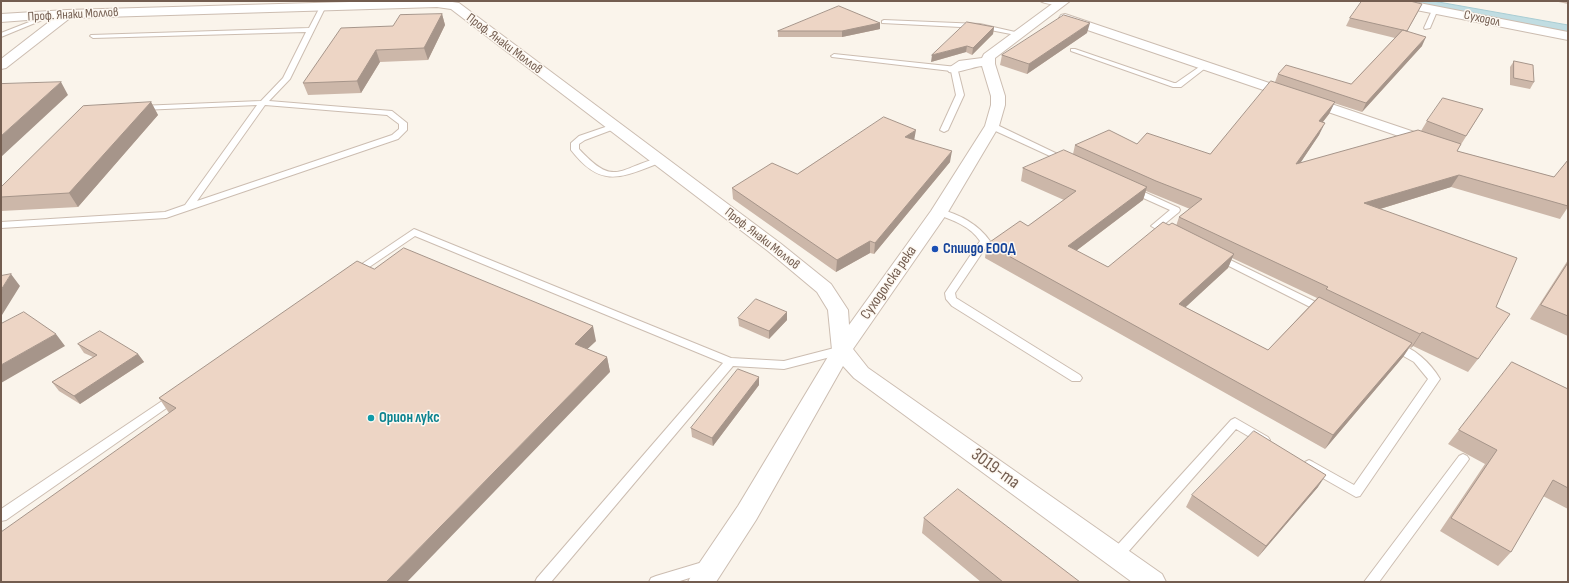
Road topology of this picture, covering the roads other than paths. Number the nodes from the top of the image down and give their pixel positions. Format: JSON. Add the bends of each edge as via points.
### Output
{"nodes":[{"id":1,"x":1395,"y":2,"type":"edge"},
{"id":2,"x":1054,"y":5,"type":"edge"},
{"id":3,"x":323,"y":6,"type":"junction"},
{"id":4,"x":1436,"y":9,"type":"junction"},
{"id":5,"x":67,"y":14,"type":"junction"},
{"id":6,"x":49,"y":16,"type":"junction"},
{"id":7,"x":1,"y":18,"type":"edge"},
{"id":8,"x":884,"y":22,"type":"dead end"},
{"id":9,"x":1427,"y":28,"type":"dead end"},
{"id":10,"x":310,"y":30,"type":"junction"},
{"id":11,"x":1021,"y":34,"type":"junction"},
{"id":12,"x":1,"y":35,"type":"edge"},
{"id":13,"x":93,"y":36,"type":"dead end"},
{"id":14,"x":1568,"y":36,"type":"edge"},
{"id":15,"x":1073,"y":50,"type":"edge"},
{"id":16,"x":834,"y":56,"type":"dead end"},
{"id":17,"x":987,"y":61,"type":"junction"},
{"id":18,"x":1,"y":65,"type":"edge"},
{"id":19,"x":1204,"y":66,"type":"junction"},
{"id":20,"x":954,"y":69,"type":"junction"},
{"id":21,"x":263,"y":103,"type":"junction"},
{"id":22,"x":136,"y":108,"type":"edge"},
{"id":23,"x":614,"y":126,"type":"junction"},
{"id":24,"x":992,"y":126,"type":"junction"},
{"id":25,"x":944,"y":130,"type":"dead end"},
{"id":26,"x":1442,"y":146,"type":"edge"},
{"id":27,"x":659,"y":160,"type":"junction"},
{"id":28,"x":1074,"y":163,"type":"edge"},
{"id":29,"x":1125,"y":186,"type":"edge"},
{"id":30,"x":188,"y":208,"type":"junction"},
{"id":31,"x":939,"y":212,"type":"junction"},
{"id":32,"x":1,"y":225,"type":"edge"},
{"id":33,"x":1177,"y":237,"type":"edge"},
{"id":34,"x":1205,"y":251,"type":"edge"},
{"id":35,"x":349,"y":277,"type":"edge"},
{"id":36,"x":1332,"y":315,"type":"edge"},
{"id":37,"x":1388,"y":343,"type":"edge"},
{"id":38,"x":842,"y":350,"type":"junction"},
{"id":39,"x":730,"y":362,"type":"junction"},
{"id":40,"x":1076,"y":378,"type":"dead end"},
{"id":41,"x":185,"y":390,"type":"edge"},
{"id":42,"x":1275,"y":446,"type":"edge"},
{"id":43,"x":1463,"y":459,"type":"dead end"},
{"id":44,"x":1302,"y":461,"type":"edge"},
{"id":45,"x":1,"y":516,"type":"edge"},
{"id":46,"x":1116,"y":556,"type":"junction"},
{"id":47,"x":707,"y":574,"type":"edge"},
{"id":48,"x":542,"y":582,"type":"edge"},
{"id":49,"x":656,"y":582,"type":"edge"},
{"id":50,"x":1153,"y":582,"type":"edge"},
{"id":51,"x":1371,"y":582,"type":"edge"}],
"edges":[{"from":1,"to":4,"type":"street","name":"Суходол"},
{"from":2,"to":11,"type":"street"},
{"from":2,"to":19,"type":"street"},
{"from":3,"to":5,"type":"street","name":"Проф. Янаки Моллов"},
{"from":3,"to":10,"type":"lane"},
{"from":3,"to":23,"type":"street","name":"Проф. Янаки Моллов","via":[[438,3],[454,6]]},
{"from":4,"to":9,"type":"lane"},
{"from":4,"to":14,"type":"street","name":"Суходол"},
{"from":5,"to":6,"type":"street","name":"Проф. Янаки Моллов"},
{"from":5,"to":18,"type":"street"},
{"from":6,"to":7,"type":"street","name":"Проф. Янаки Моллов"},
{"from":6,"to":12,"type":"lane"},
{"from":8,"to":11,"type":"lane","via":[[980,26]]},
{"from":10,"to":13,"type":"lane"},
{"from":10,"to":21,"type":"lane","via":[[286,78]]},
{"from":11,"to":17,"type":"street"},
{"from":15,"to":19,"type":"lane","via":[[1177,85]]},
{"from":16,"to":20,"type":"lane"},
{"from":17,"to":20,"type":"street","via":[[964,64]]},
{"from":17,"to":24,"type":"street","name":"Суходолска река","via":[[998,96]]},
{"from":19,"to":26,"type":"street"},
{"from":20,"to":25,"type":"lane","via":[[960,95]]},
{"from":21,"to":22,"type":"lane"},
{"from":21,"to":30,"type":"lane"},
{"from":21,"to":30,"type":"lane","via":[[389,113],[403,123],[403,130],[395,137]]},
{"from":23,"to":27,"type":"street","name":"Проф. Янаки Моллов"},
{"from":23,"to":27,"type":"lane","via":[[575,143],[575,150],[594,169],[605,174],[619,175]]},
{"from":24,"to":28,"type":"lane"},
{"from":24,"to":31,"type":"street","name":"Суходолска река"},
{"from":27,"to":38,"type":"street","name":"Проф. Янаки Моллов","via":[[824,288],[838,310]]},
{"from":29,"to":33,"type":"lane","via":[[1176,210],[1156,226]]},
{"from":30,"to":32,"type":"lane","via":[[166,216]]},
{"from":31,"to":38,"type":"street","name":"Суходолска река"},
{"from":31,"to":40,"type":"lane","via":[[966,222],[979,232],[985,241],[950,292],[951,298],[956,304]]},
{"from":34,"to":36,"type":"lane"},
{"from":35,"to":39,"type":"lane","via":[[414,232]]},
{"from":37,"to":44,"type":"lane","via":[[1416,357],[1427,367],[1434,379],[1356,492]]},
{"from":38,"to":39,"type":"lane","via":[[784,365]]},
{"from":38,"to":46,"type":"street","name":"3019-та","via":[[861,373]]},
{"from":38,"to":47,"type":"street","name":"Суходолска река"},
{"from":39,"to":48,"type":"lane"},
{"from":41,"to":45,"type":"lane"},
{"from":42,"to":46,"type":"lane","via":[[1235,423]]},
{"from":43,"to":51,"type":"lane"},
{"from":46,"to":50,"type":"street","name":"3019-та"},
{"from":47,"to":49,"type":"lane"}]}
